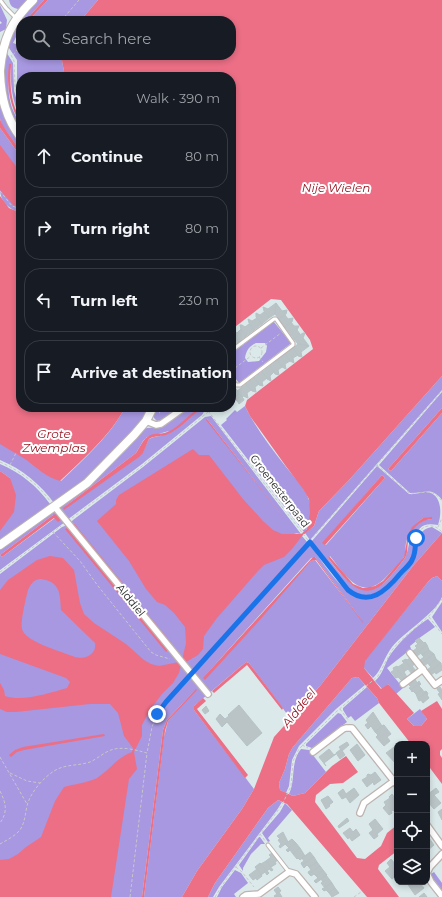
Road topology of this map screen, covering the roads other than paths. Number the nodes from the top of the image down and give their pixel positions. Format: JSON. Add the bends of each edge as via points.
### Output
{"nodes":[{"id":1,"x":0,"y":0,"type":"edge"},
{"id":2,"x":33,"y":0,"type":"edge"},
{"id":3,"x":18,"y":16,"type":"edge"},
{"id":4,"x":16,"y":18,"type":"joint"},
{"id":5,"x":2,"y":42,"type":"edge"},
{"id":6,"x":0,"y":70,"type":"edge"},
{"id":7,"x":0,"y":73,"type":"edge"},
{"id":8,"x":16,"y":130,"type":"edge"},
{"id":9,"x":236,"y":347,"type":"edge"},
{"id":10,"x":236,"y":385,"type":"edge"},
{"id":11,"x":150,"y":412,"type":"edge"},
{"id":12,"x":178,"y":412,"type":"edge"},
{"id":13,"x":146,"y":421,"type":"junction"},
{"id":14,"x":54,"y":506,"type":"junction"},
{"id":15,"x":0,"y":545,"type":"edge"},
{"id":16,"x":410,"y":653,"type":"dead end"},
{"id":17,"x":423,"y":669,"type":"junction"},
{"id":18,"x":442,"y":680,"type":"edge"},
{"id":19,"x":403,"y":684,"type":"dead end"},
{"id":20,"x":208,"y":694,"type":"dead end"},
{"id":21,"x":313,"y":752,"type":"dead end"},
{"id":22,"x":394,"y":782,"type":"edge"},
{"id":23,"x":394,"y":784,"type":"edge"},
{"id":24,"x":360,"y":813,"type":"dead end"},
{"id":25,"x":430,"y":829,"type":"edge"},
{"id":26,"x":268,"y":845,"type":"road end"},
{"id":27,"x":442,"y":846,"type":"edge"},
{"id":28,"x":442,"y":854,"type":"edge"},
{"id":29,"x":289,"y":872,"type":"junction"},
{"id":30,"x":442,"y":896,"type":"edge"},
{"id":31,"x":243,"y":897,"type":"edge"},
{"id":32,"x":315,"y":897,"type":"edge"}],
"edges":[{"from":1,"to":4,"type":"lane"},
{"from":2,"to":3,"type":"street"},
{"from":4,"to":5,"type":"street"},
{"from":5,"to":6,"type":"street"},
{"from":7,"to":8,"type":"street","via":[[3,102]]},
{"from":9,"to":10,"type":"lane","via":[[272,319],[276,319],[293,341],[293,345],[240,385]]},
{"from":11,"to":13,"type":"street"},
{"from":12,"to":13,"type":"street","via":[[161,424]]},
{"from":13,"to":14,"type":"street","via":[[87,483]]},
{"from":14,"to":15,"type":"street"},
{"from":14,"to":20,"type":"street","name":"Alddiel"},
{"from":16,"to":17,"type":"street"},
{"from":17,"to":18,"type":"street","via":[[435,685]]},
{"from":17,"to":19,"type":"street"},
{"from":21,"to":22,"type":"street","via":[[349,727],[355,730]]},
{"from":23,"to":24,"type":"street","via":[[364,803]]},
{"from":25,"to":27,"type":"street"},
{"from":26,"to":29,"type":"lane"},
{"from":28,"to":30,"type":"street","via":[[427,873]]},
{"from":29,"to":31,"type":"street","via":[[259,894]]},
{"from":29,"to":32,"type":"street","via":[[296,874]]}]}
